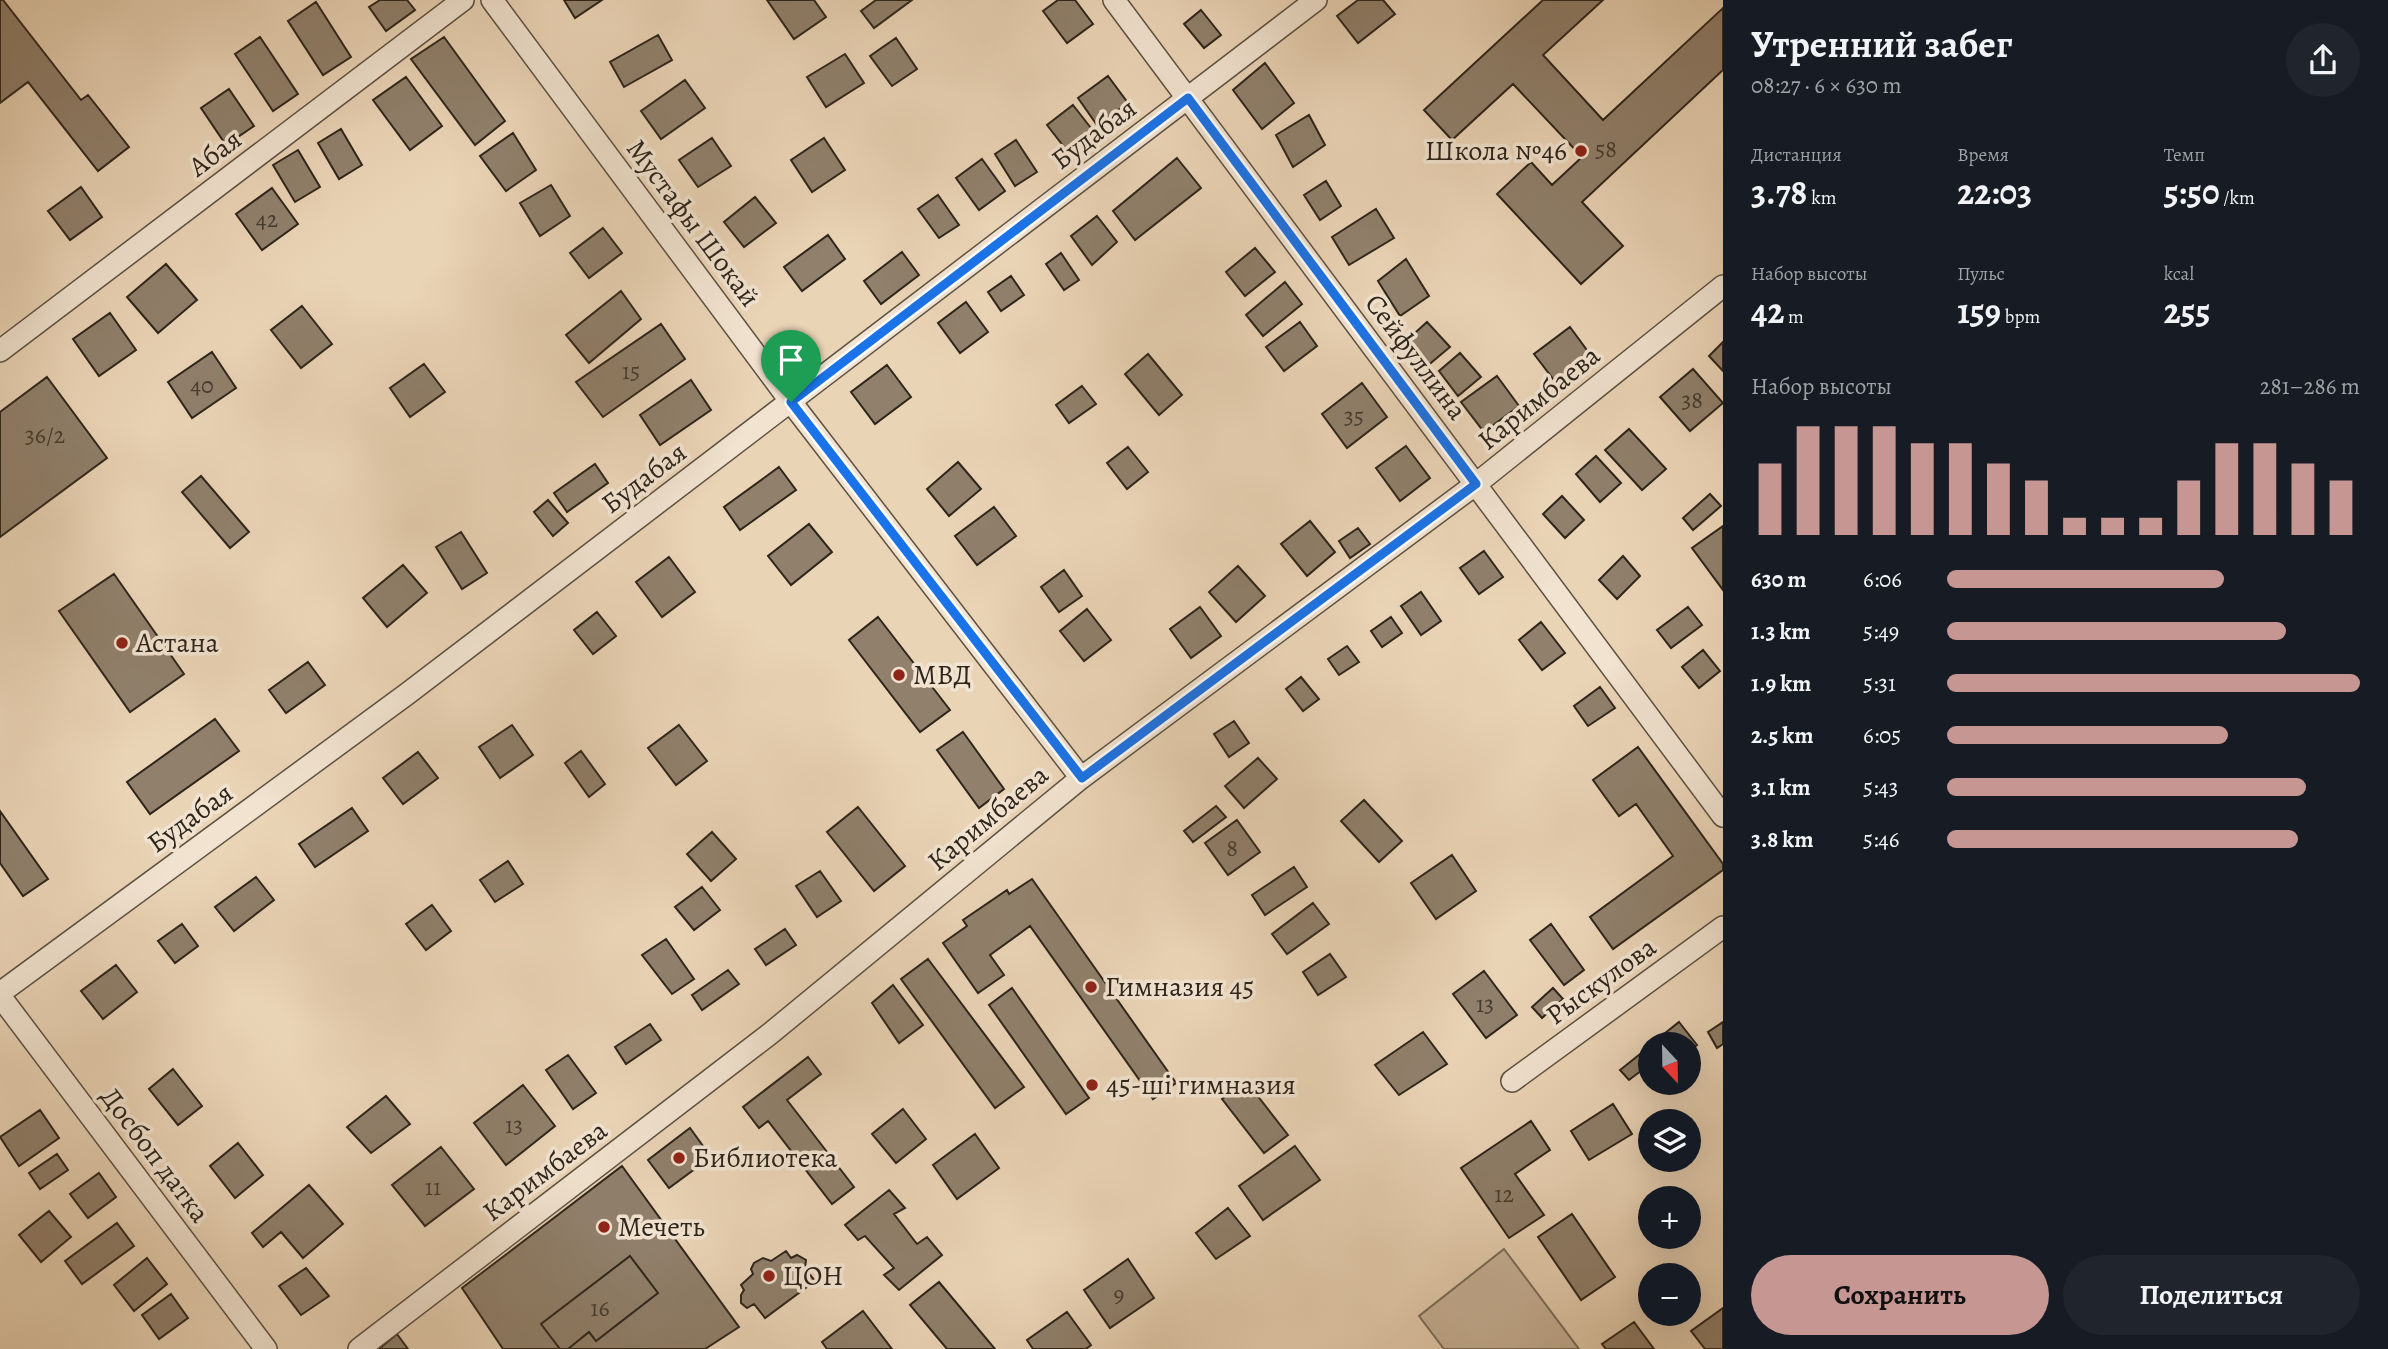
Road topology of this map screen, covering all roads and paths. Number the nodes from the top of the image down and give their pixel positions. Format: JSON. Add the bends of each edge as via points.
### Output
{"nodes":[{"id":1,"x":463,"y":0,"type":"edge"},
{"id":2,"x":492,"y":0,"type":"edge"},
{"id":3,"x":1114,"y":0,"type":"edge"},
{"id":4,"x":1315,"y":0,"type":"edge"},
{"id":5,"x":1188,"y":98,"type":"junction"},
{"id":6,"x":1723,"y":286,"type":"edge"},
{"id":7,"x":0,"y":351,"type":"edge"},
{"id":8,"x":791,"y":402,"type":"junction"},
{"id":9,"x":1476,"y":484,"type":"junction"},
{"id":10,"x":1082,"y":778,"type":"junction"},
{"id":11,"x":1723,"y":816,"type":"edge"},
{"id":12,"x":1723,"y":927,"type":"edge"},
{"id":13,"x":0,"y":994,"type":"edge"},
{"id":14,"x":1512,"y":1081,"type":"dead end"},
{"id":15,"x":266,"y":1349,"type":"edge"},
{"id":16,"x":359,"y":1349,"type":"edge"}],
"edges":[{"from":1,"to":7,"type":"street","name":"Абая"},
{"from":2,"to":8,"type":"street","name":"Мустафы Шокай"},
{"from":3,"to":5,"type":"street","name":"Сейфуллина"},
{"from":4,"to":5,"type":"street","name":"Будабая"},
{"from":5,"to":8,"type":"street","name":"Будабая"},
{"from":5,"to":9,"type":"street","name":"Сейфуллина"},
{"from":6,"to":9,"type":"street","name":"Каримбаева"},
{"from":8,"to":10,"type":"street","name":"Мустафы Шокай"},
{"from":8,"to":13,"type":"street","name":"Будабая"},
{"from":9,"to":10,"type":"street","name":"Каримбаева"},
{"from":9,"to":11,"type":"street","name":"Сейфуллина"},
{"from":10,"to":16,"type":"street","name":"Каримбаева","via":[[771,1034]]},
{"from":12,"to":14,"type":"street","name":"Рыскулова"},
{"from":13,"to":15,"type":"street","name":"Досбоп датка"}]}
